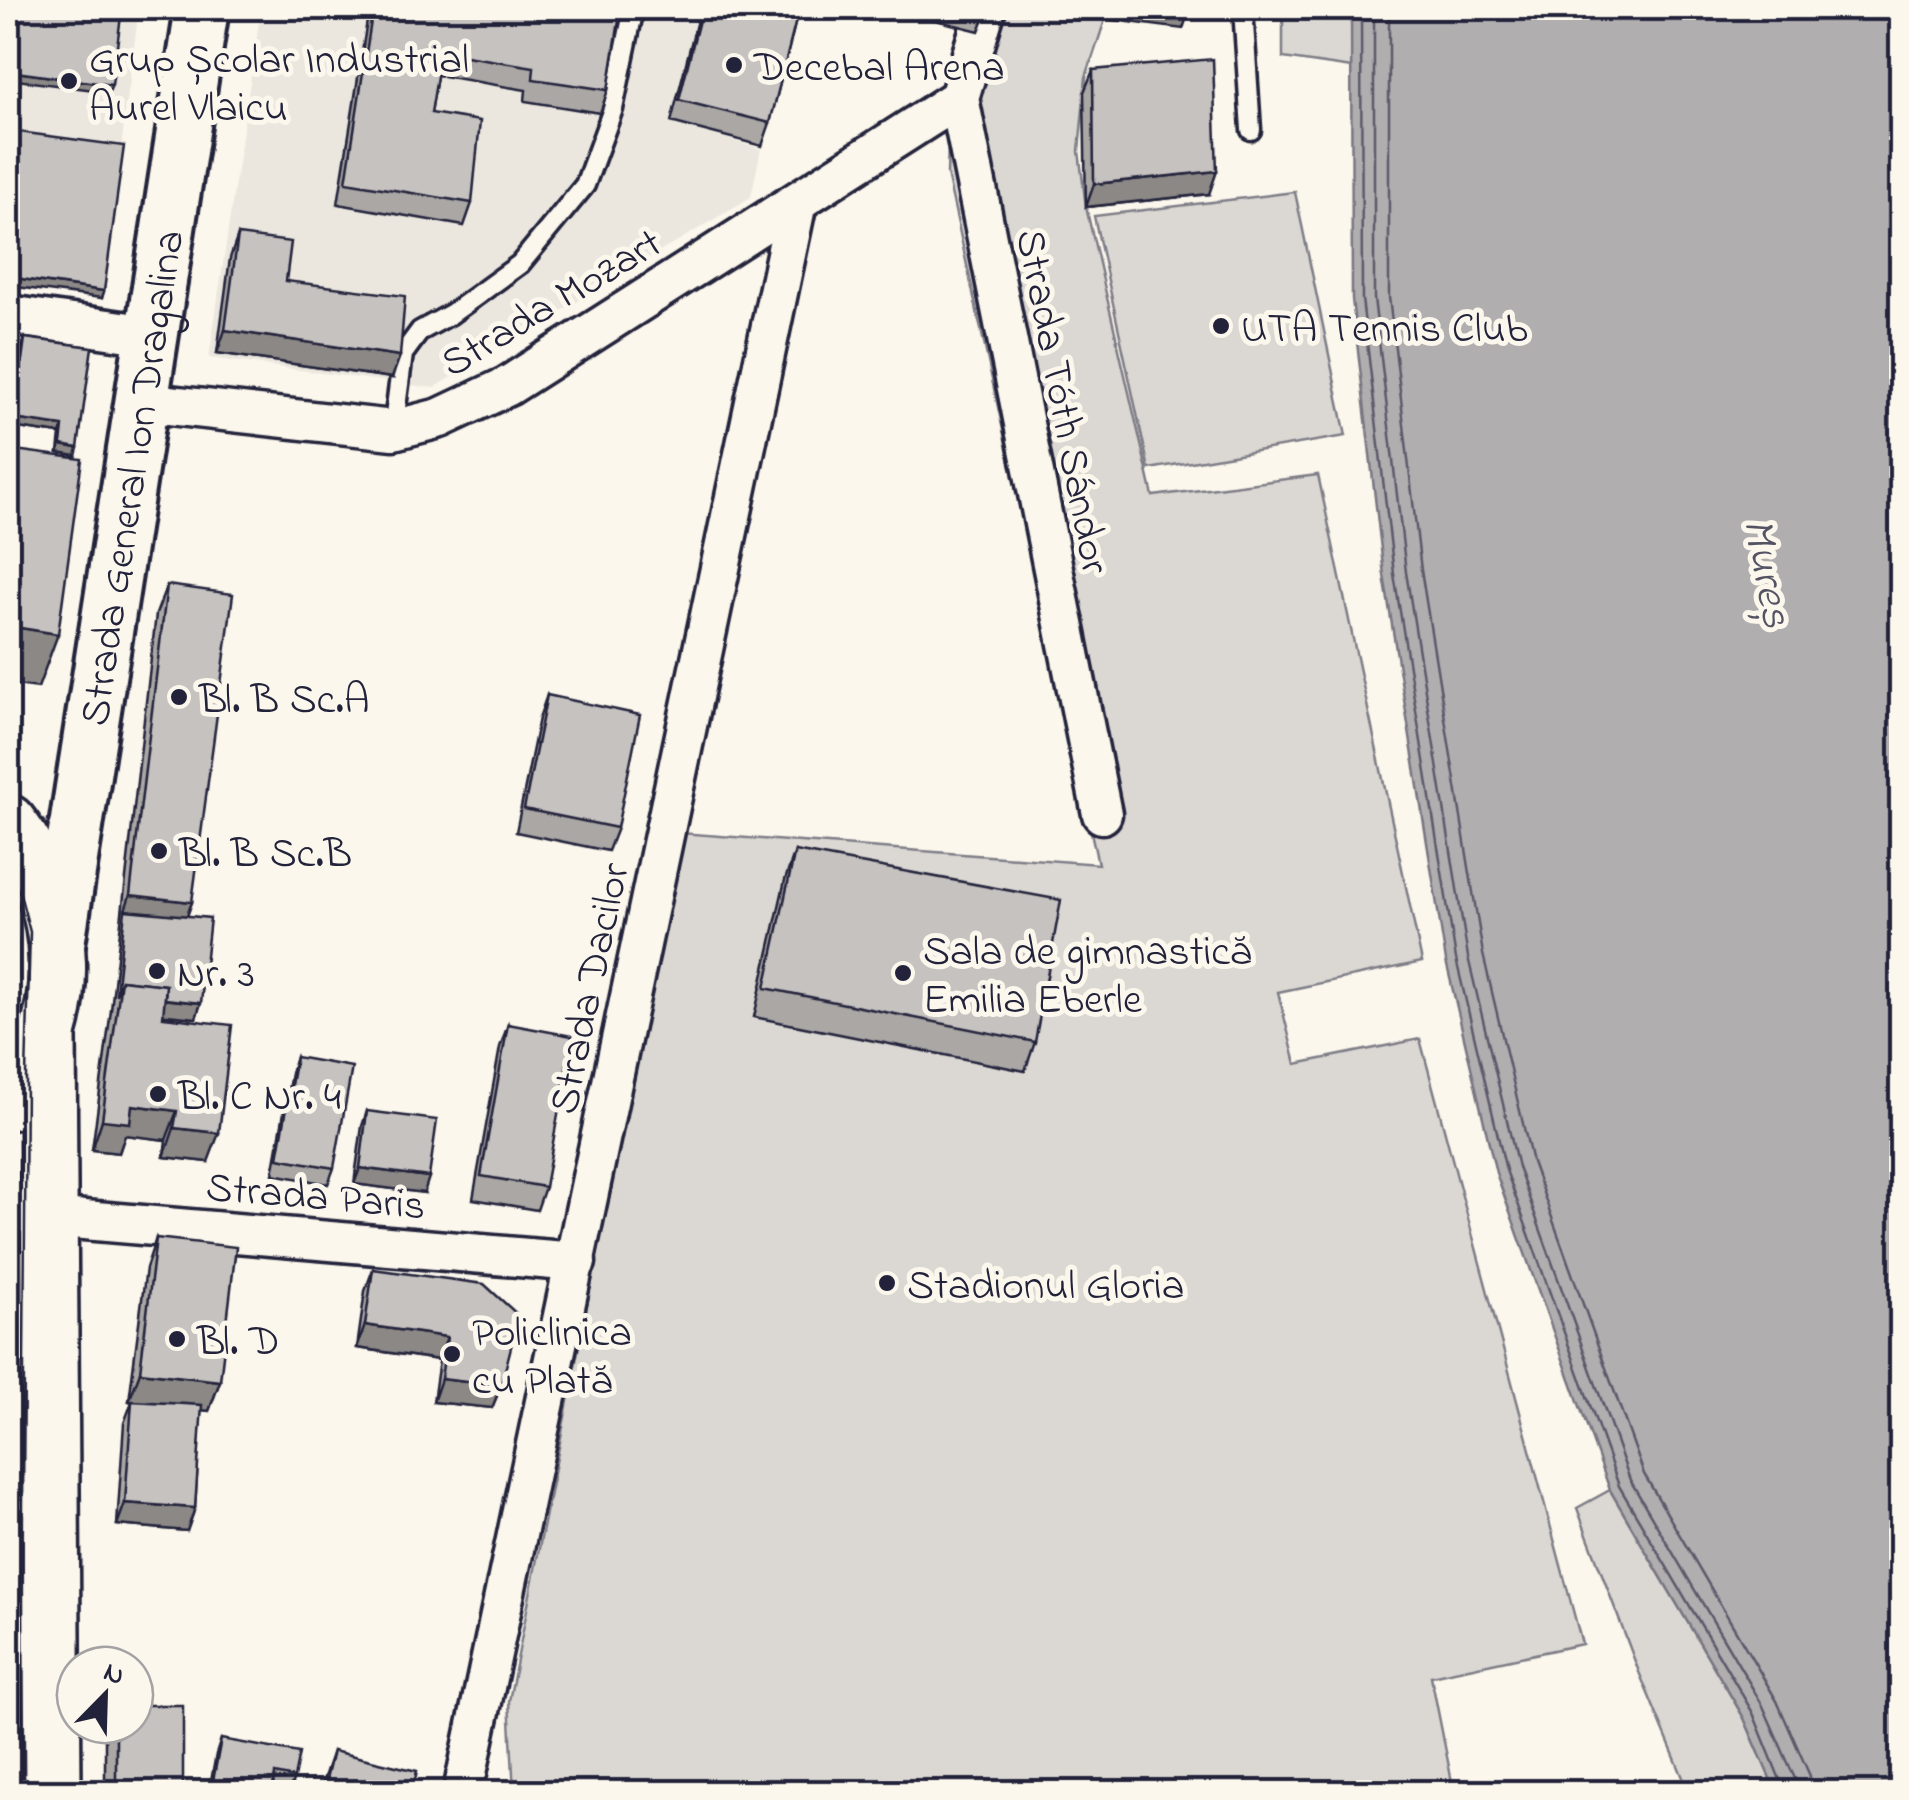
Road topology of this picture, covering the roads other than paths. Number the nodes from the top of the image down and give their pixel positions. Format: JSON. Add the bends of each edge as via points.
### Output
{"nodes":[{"id":1,"x":202,"y":8,"type":"edge"},
{"id":2,"x":634,"y":8,"type":"edge"},
{"id":3,"x":986,"y":8,"type":"edge"},
{"id":4,"x":1243,"y":8,"type":"edge"},
{"id":5,"x":958,"y":98,"type":"junction"},
{"id":6,"x":1251,"y":130,"type":"dead end"},
{"id":7,"x":797,"y":202,"type":"junction"},
{"id":8,"x":8,"y":316,"type":"edge"},
{"id":9,"x":151,"y":335,"type":"junction"},
{"id":10,"x":142,"y":402,"type":"junction"},
{"id":11,"x":392,"y":430,"type":"junction"},
{"id":12,"x":1102,"y":814,"type":"dead end"},
{"id":13,"x":8,"y":824,"type":"edge"},
{"id":14,"x":58,"y":944,"type":"junction"},
{"id":15,"x":48,"y":1033,"type":"junction"},
{"id":16,"x":8,"y":1102,"type":"edge"},
{"id":17,"x":28,"y":1213,"type":"edge"},
{"id":18,"x":576,"y":1262,"type":"junction"},
{"id":19,"x":53,"y":1792,"type":"edge"},
{"id":20,"x":463,"y":1792,"type":"edge"}],
"edges":[{"from":1,"to":9,"type":"main road","name":"Strada General Ion Dragalina"},
{"from":2,"to":11,"type":"lane","via":[[614,109],[585,185],[520,264],[420,332],[403,354]]},
{"from":3,"to":5,"type":"street","name":"Strada Tóth Sándor"},
{"from":4,"to":6,"type":"lane"},
{"from":5,"to":7,"type":"street","name":"Strada Mozart"},
{"from":5,"to":12,"type":"street","name":"Strada Tóth Sándor"},
{"from":7,"to":11,"type":"street","name":"Strada Mozart","via":[[508,386],[440,418]]},
{"from":7,"to":18,"type":"street","name":"Strada Dacilor"},
{"from":8,"to":9,"type":"street"},
{"from":9,"to":10,"type":"main road","name":"Strada General Ion Dragalina"},
{"from":10,"to":11,"type":"street","name":"Strada Mozart"},
{"from":10,"to":14,"type":"main road","name":"Strada General Ion Dragalina"},
{"from":13,"to":14,"type":"main road","via":[[42,879]]},
{"from":14,"to":15,"type":"main road"},
{"from":15,"to":16,"type":"main road"},
{"from":15,"to":17,"type":"main road"},
{"from":17,"to":18,"type":"street","name":"Strada Paris"},
{"from":17,"to":19,"type":"main road"},
{"from":18,"to":20,"type":"street","name":"Strada Dacilor"}]}
